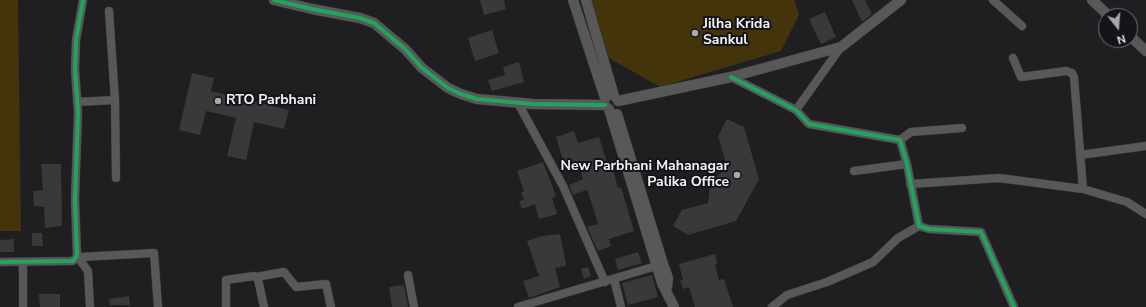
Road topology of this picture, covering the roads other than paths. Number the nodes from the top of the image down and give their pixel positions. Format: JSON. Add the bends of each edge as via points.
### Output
{"nodes":[{"id":1,"x":83,"y":0,"type":"edge"},
{"id":2,"x":274,"y":0,"type":"edge"},
{"id":3,"x":573,"y":0,"type":"edge"},
{"id":4,"x":586,"y":0,"type":"edge"},
{"id":5,"x":901,"y":0,"type":"edge"},
{"id":6,"x":993,"y":0,"type":"edge"},
{"id":7,"x":1092,"y":0,"type":"edge"},
{"id":8,"x":1100,"y":8,"type":"edge"},
{"id":9,"x":109,"y":11,"type":"dead end"},
{"id":10,"x":1022,"y":26,"type":"dead end"},
{"id":11,"x":1138,"y":44,"type":"edge"},
{"id":12,"x":841,"y":47,"type":"junction"},
{"id":13,"x":1146,"y":51,"type":"edge"},
{"id":14,"x":1013,"y":58,"type":"dead end"},
{"id":15,"x":731,"y":77,"type":"junction"},
{"id":16,"x":115,"y":100,"type":"junction"},
{"id":17,"x":77,"y":102,"type":"junction"},
{"id":18,"x":518,"y":103,"type":"junction"},
{"id":19,"x":611,"y":103,"type":"junction"},
{"id":20,"x":796,"y":110,"type":"junction"},
{"id":21,"x":962,"y":128,"type":"dead end"},
{"id":22,"x":900,"y":140,"type":"junction"},
{"id":23,"x":1146,"y":146,"type":"edge"},
{"id":24,"x":1080,"y":156,"type":"junction"},
{"id":25,"x":907,"y":164,"type":"junction"},
{"id":26,"x":854,"y":171,"type":"dead end"},
{"id":27,"x":116,"y":178,"type":"dead end"},
{"id":28,"x":910,"y":184,"type":"junction"},
{"id":29,"x":1083,"y":190,"type":"junction"},
{"id":30,"x":1146,"y":214,"type":"edge"},
{"id":31,"x":919,"y":226,"type":"junction"},
{"id":32,"x":79,"y":257,"type":"junction"},
{"id":33,"x":0,"y":262,"type":"edge"},
{"id":34,"x":23,"y":262,"type":"junction"},
{"id":35,"x":660,"y":265,"type":"junction"},
{"id":36,"x":408,"y":275,"type":"dead end"},
{"id":37,"x":256,"y":277,"type":"junction"},
{"id":38,"x":614,"y":279,"type":"junction"},
{"id":39,"x":605,"y":282,"type":"junction"},
{"id":40,"x":22,"y":307,"type":"edge"},
{"id":41,"x":90,"y":307,"type":"edge"},
{"id":42,"x":158,"y":307,"type":"edge"},
{"id":43,"x":226,"y":307,"type":"edge"},
{"id":44,"x":264,"y":307,"type":"edge"},
{"id":45,"x":331,"y":307,"type":"edge"},
{"id":46,"x":414,"y":307,"type":"edge"},
{"id":47,"x":522,"y":307,"type":"edge"},
{"id":48,"x":621,"y":307,"type":"edge"},
{"id":49,"x":674,"y":307,"type":"edge"},
{"id":50,"x":772,"y":307,"type":"edge"},
{"id":51,"x":1014,"y":307,"type":"edge"}],
"edges":[{"from":1,"to":17,"type":"street","via":[[76,40]]},
{"from":2,"to":18,"type":"street","via":[[374,23],[406,49],[422,68],[448,88],[477,99]]},
{"from":3,"to":19,"type":"street"},
{"from":4,"to":19,"type":"street"},
{"from":5,"to":12,"type":"street"},
{"from":6,"to":10,"type":"street"},
{"from":7,"to":8,"type":"street"},
{"from":9,"to":16,"type":"street"},
{"from":11,"to":13,"type":"street"},
{"from":12,"to":15,"type":"street"},
{"from":12,"to":20,"type":"street"},
{"from":14,"to":24,"type":"street","via":[[1021,77],[1066,71],[1072,73]]},
{"from":15,"to":19,"type":"street"},
{"from":15,"to":20,"type":"street"},
{"from":16,"to":17,"type":"street"},
{"from":16,"to":27,"type":"street"},
{"from":17,"to":32,"type":"street","via":[[76,199]]},
{"from":18,"to":19,"type":"street"},
{"from":18,"to":39,"type":"street","via":[[562,186]]},
{"from":19,"to":35,"type":"street"},
{"from":20,"to":22,"type":"street","via":[[809,124]]},
{"from":21,"to":22,"type":"street","via":[[914,131]]},
{"from":22,"to":25,"type":"street"},
{"from":23,"to":24,"type":"street"},
{"from":24,"to":29,"type":"street"},
{"from":25,"to":26,"type":"street"},
{"from":25,"to":28,"type":"street"},
{"from":28,"to":29,"type":"street","via":[[999,178]]},
{"from":28,"to":31,"type":"street"},
{"from":29,"to":30,"type":"street","via":[[1127,202]]},
{"from":31,"to":50,"type":"street","via":[[898,238],[873,262],[827,282],[787,295]]},
{"from":31,"to":51,"type":"street","via":[[929,230],[982,232]]},
{"from":32,"to":34,"type":"street","via":[[73,261]]},
{"from":32,"to":41,"type":"street","via":[[88,271]]},
{"from":32,"to":42,"type":"street","via":[[154,253]]},
{"from":33,"to":34,"type":"street"},
{"from":34,"to":40,"type":"street"},
{"from":35,"to":38,"type":"street"},
{"from":35,"to":49,"type":"street","via":[[668,281],[667,291]]},
{"from":36,"to":46,"type":"street"},
{"from":37,"to":43,"type":"street","via":[[226,280]]},
{"from":37,"to":44,"type":"street"},
{"from":37,"to":45,"type":"street","via":[[284,272],[296,287],[326,284]]},
{"from":38,"to":39,"type":"street"},
{"from":38,"to":48,"type":"street"},
{"from":39,"to":47,"type":"street"}]}
